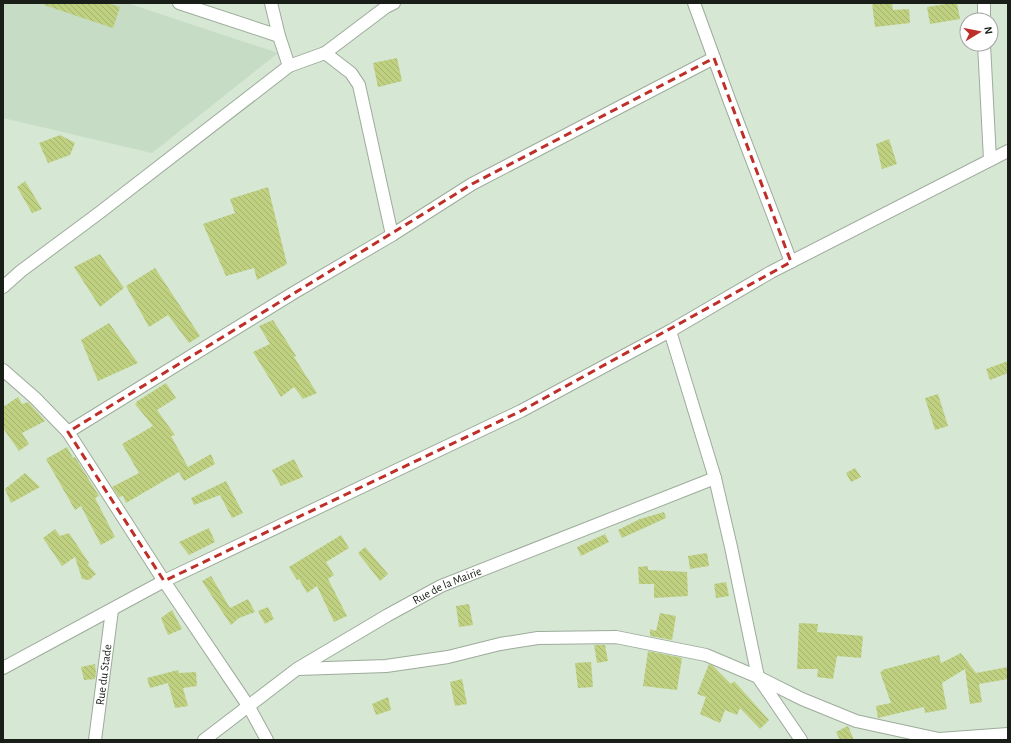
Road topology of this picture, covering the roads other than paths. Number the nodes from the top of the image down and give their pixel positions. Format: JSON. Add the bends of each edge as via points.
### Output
{"nodes":[{"id":1,"x":179,"y":3,"type":"edge"},
{"id":2,"x":271,"y":3,"type":"edge"},
{"id":3,"x":694,"y":3,"type":"edge"},
{"id":4,"x":388,"y":4,"type":"edge"},
{"id":5,"x":279,"y":36,"type":"junction"},
{"id":6,"x":984,"y":52,"type":"edge"},
{"id":7,"x":325,"y":53,"type":"junction"},
{"id":8,"x":714,"y":58,"type":"junction"},
{"id":9,"x":289,"y":66,"type":"junction"},
{"id":10,"x":1008,"y":151,"type":"edge"},
{"id":11,"x":990,"y":160,"type":"junction"},
{"id":12,"x":392,"y":235,"type":"junction"},
{"id":13,"x":791,"y":262,"type":"junction"},
{"id":14,"x":3,"y":287,"type":"edge"},
{"id":15,"x":670,"y":331,"type":"junction"},
{"id":16,"x":3,"y":370,"type":"edge"},
{"id":17,"x":68,"y":432,"type":"junction"},
{"id":18,"x":715,"y":478,"type":"junction"},
{"id":19,"x":164,"y":580,"type":"junction"},
{"id":20,"x":112,"y":610,"type":"junction"},
{"id":21,"x":3,"y":668,"type":"edge"},
{"id":22,"x":297,"y":669,"type":"junction"},
{"id":23,"x":758,"y":676,"type":"junction"},
{"id":24,"x":248,"y":707,"type":"junction"},
{"id":25,"x":1008,"y":734,"type":"edge"},
{"id":26,"x":95,"y":740,"type":"edge"},
{"id":27,"x":204,"y":740,"type":"edge"},
{"id":28,"x":267,"y":740,"type":"edge"},
{"id":29,"x":801,"y":740,"type":"edge"}],
"edges":[{"from":1,"to":5,"type":"street"},
{"from":2,"to":5,"type":"street"},
{"from":3,"to":8,"type":"street"},
{"from":4,"to":7,"type":"street"},
{"from":5,"to":9,"type":"street"},
{"from":6,"to":11,"type":"street"},
{"from":7,"to":9,"type":"street"},
{"from":7,"to":12,"type":"street","via":[[351,72],[359,86]]},
{"from":8,"to":12,"type":"street","via":[[472,184]]},
{"from":8,"to":13,"type":"street"},
{"from":9,"to":14,"type":"street"},
{"from":10,"to":11,"type":"street"},
{"from":11,"to":13,"type":"street"},
{"from":12,"to":17,"type":"street"},
{"from":13,"to":15,"type":"street"},
{"from":15,"to":18,"type":"street"},
{"from":15,"to":19,"type":"street","via":[[521,411]]},
{"from":16,"to":17,"type":"street"},
{"from":17,"to":19,"type":"street"},
{"from":18,"to":22,"type":"street","name":"Rue de la Mairie","via":[[441,586]]},
{"from":18,"to":23,"type":"street"},
{"from":19,"to":20,"type":"street"},
{"from":19,"to":24,"type":"street"},
{"from":20,"to":21,"type":"street"},
{"from":20,"to":26,"type":"street","name":"Rue du Stade"},
{"from":22,"to":23,"type":"street","via":[[386,666],[448,657],[538,638],[616,637],[706,655]]},
{"from":22,"to":24,"type":"street","name":"Rue de la Mairie"},
{"from":23,"to":25,"type":"street","via":[[802,699],[856,721],[939,739]]},
{"from":23,"to":29,"type":"street"},
{"from":24,"to":27,"type":"street","name":"Rue de la Mairie"},
{"from":24,"to":28,"type":"street"}]}
